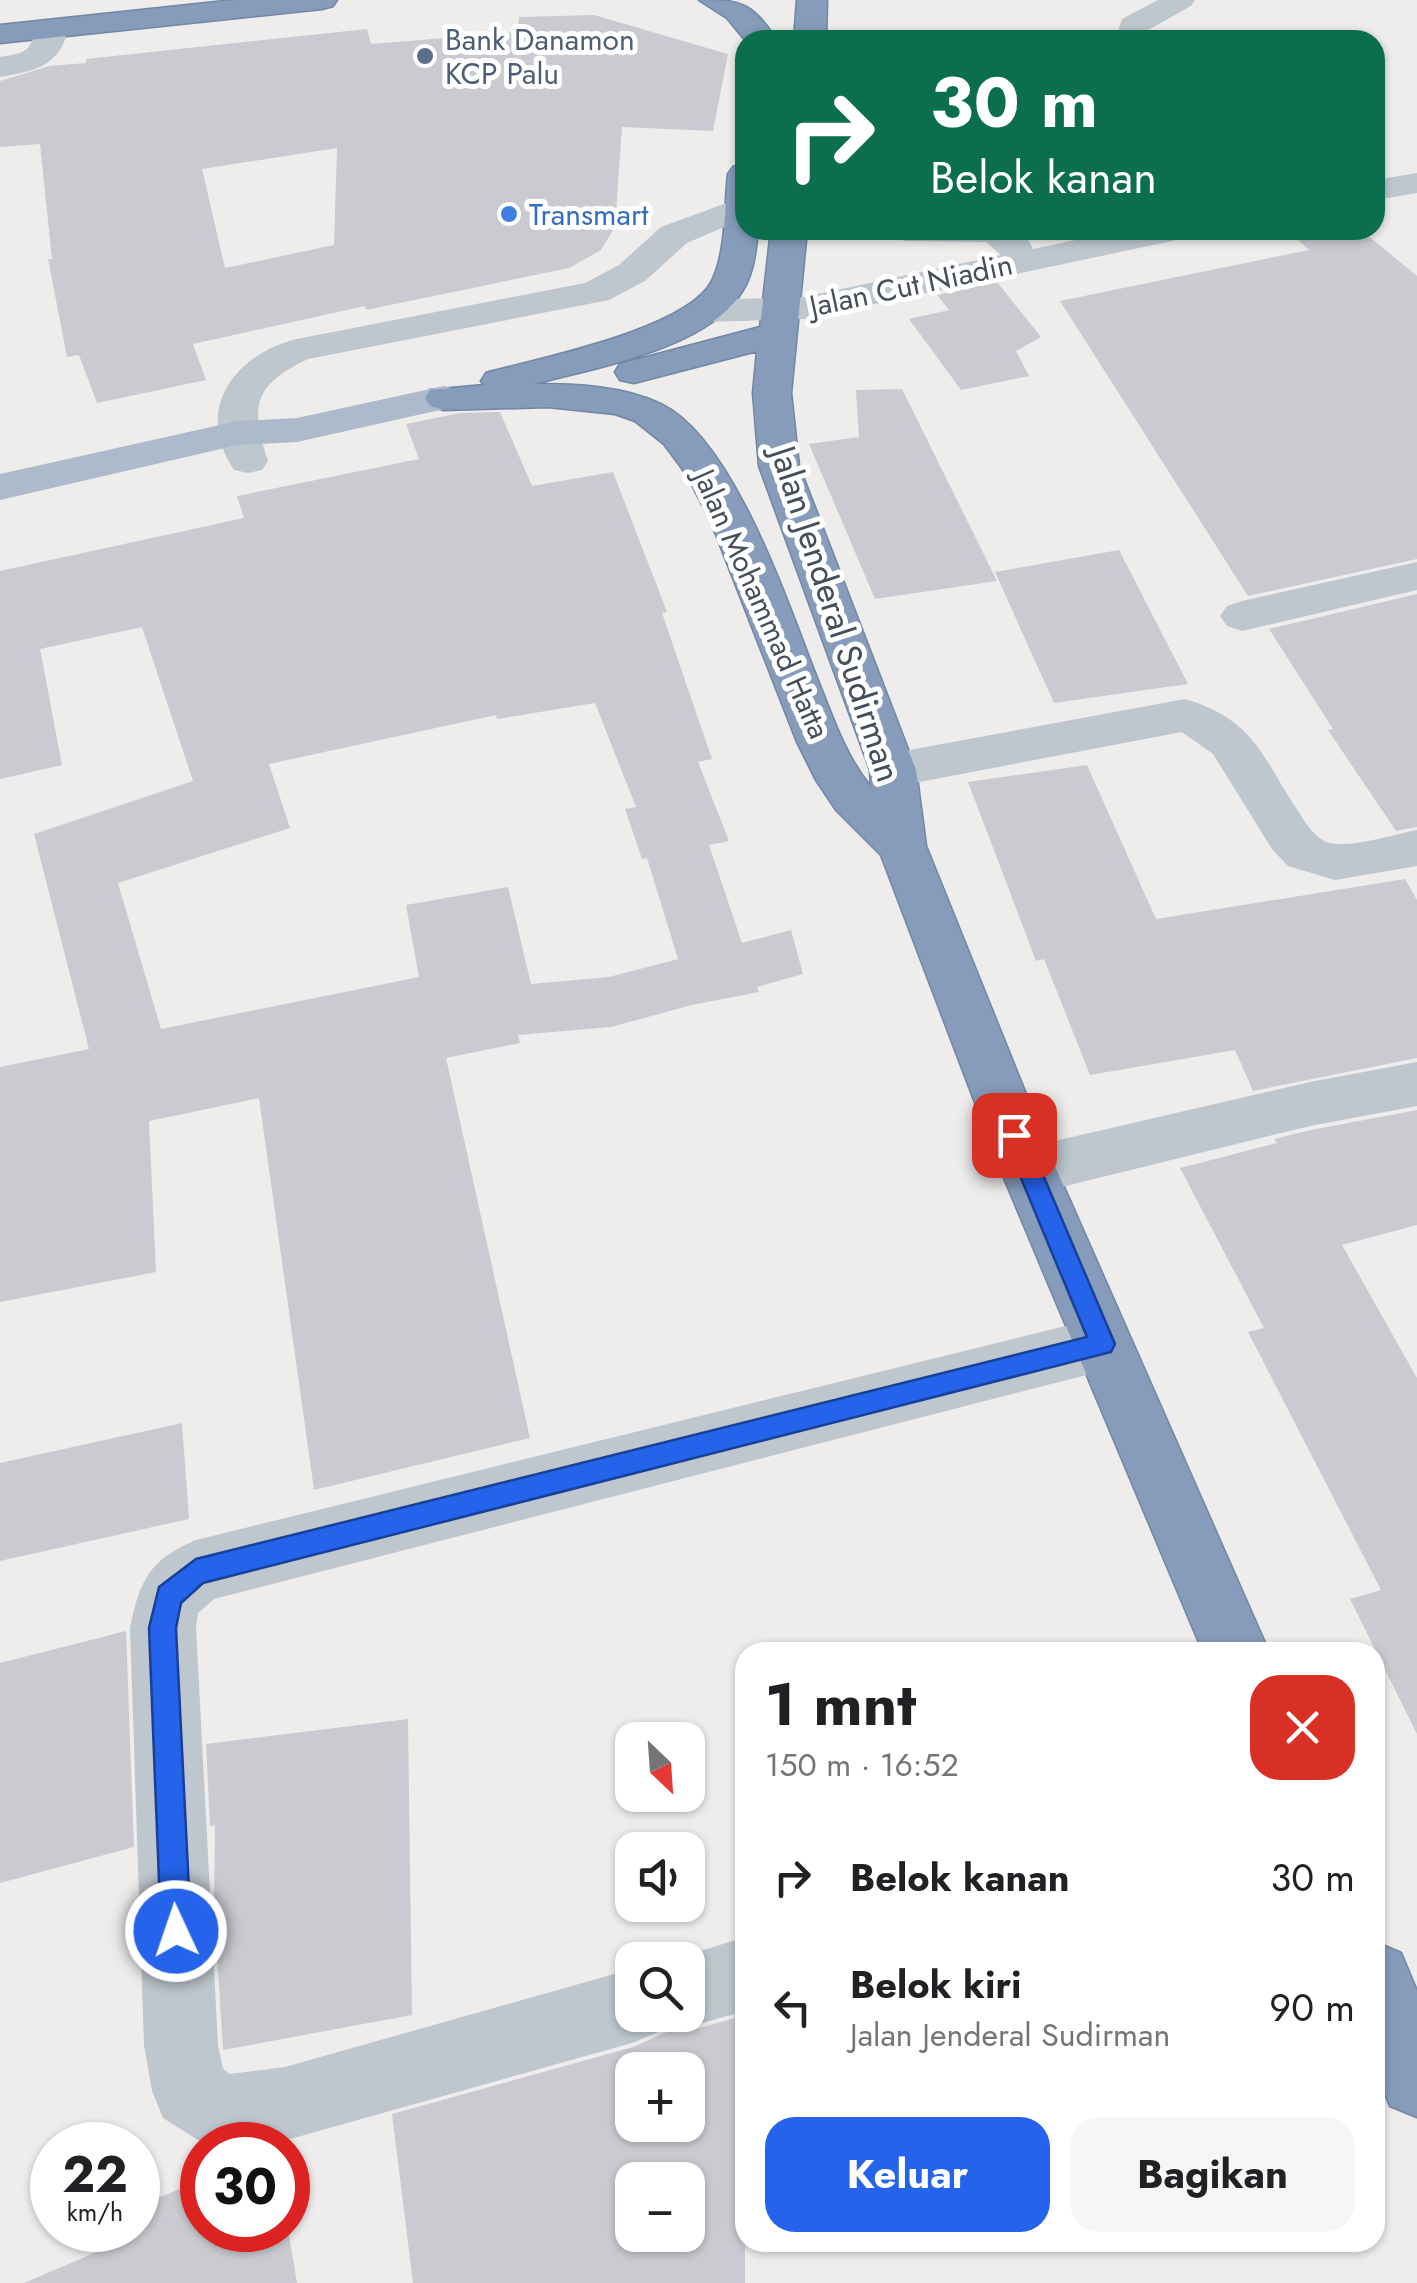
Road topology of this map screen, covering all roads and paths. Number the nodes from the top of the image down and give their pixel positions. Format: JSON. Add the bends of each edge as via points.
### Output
{"nodes":[{"id":1,"x":322,"y":0,"type":"edge"},
{"id":2,"x":714,"y":0,"type":"edge"},
{"id":3,"x":812,"y":0,"type":"edge"},
{"id":4,"x":1180,"y":0,"type":"edge"},
{"id":5,"x":54,"y":30,"type":"junction"},
{"id":6,"x":753,"y":30,"type":"edge"},
{"id":7,"x":810,"y":30,"type":"edge"},
{"id":8,"x":1133,"y":30,"type":"edge"},
{"id":9,"x":0,"y":34,"type":"edge"},
{"id":10,"x":0,"y":66,"type":"edge"},
{"id":11,"x":1417,"y":183,"type":"edge"},
{"id":12,"x":1385,"y":188,"type":"edge"},
{"id":13,"x":735,"y":196,"type":"edge"},
{"id":14,"x":737,"y":240,"type":"edge"},
{"id":15,"x":788,"y":240,"type":"edge"},
{"id":16,"x":1008,"y":240,"type":"edge"},
{"id":17,"x":1125,"y":240,"type":"edge"},
{"id":18,"x":1022,"y":262,"type":"junction"},
{"id":19,"x":706,"y":311,"type":"junction"},
{"id":20,"x":777,"y":323,"type":"junction"},
{"id":21,"x":524,"y":397,"type":"junction"},
{"id":22,"x":444,"y":398,"type":"junction"},
{"id":23,"x":243,"y":447,"type":"junction"},
{"id":24,"x":0,"y":487,"type":"edge"},
{"id":25,"x":0,"y":516,"type":"edge"},
{"id":26,"x":1417,"y":576,"type":"edge"},
{"id":27,"x":1242,"y":616,"type":"dead end"},
{"id":28,"x":893,"y":770,"type":"junction"},
{"id":29,"x":902,"y":846,"type":"junction"},
{"id":30,"x":1417,"y":848,"type":"edge"},
{"id":31,"x":1417,"y":1084,"type":"edge"},
{"id":32,"x":1029,"y":1172,"type":"junction"},
{"id":33,"x":1102,"y":1344,"type":"junction"},
{"id":34,"x":1232,"y":1642,"type":"edge"},
{"id":35,"x":735,"y":1977,"type":"edge"},
{"id":36,"x":705,"y":1985,"type":"edge"},
{"id":37,"x":1385,"y":2003,"type":"edge"},
{"id":38,"x":615,"y":2011,"type":"edge"},
{"id":39,"x":1417,"y":2080,"type":"edge"}],
"edges":[{"from":1,"to":5,"type":"highway"},
{"from":2,"to":6,"type":"highway","via":[[738,12]]},
{"from":3,"to":7,"type":"highway"},
{"from":4,"to":8,"type":"street"},
{"from":5,"to":9,"type":"highway"},
{"from":5,"to":10,"type":"street","via":[[40,58]]},
{"from":11,"to":12,"type":"street"},
{"from":13,"to":23,"type":"street","via":[[596,292],[297,350],[271,361],[238,394]]},
{"from":14,"to":19,"type":"highway","via":[[726,291]]},
{"from":15,"to":20,"type":"highway","name":"Jalan Jenderal Sudirman"},
{"from":16,"to":18,"type":"street"},
{"from":17,"to":18,"type":"street","name":"Jalan Cut Niadin"},
{"from":18,"to":20,"type":"street","name":"Jalan Cut Niadin"},
{"from":19,"to":20,"type":"street","name":"Jalan Cut Niadin"},
{"from":19,"to":22,"type":"highway","via":[[643,340]]},
{"from":20,"to":21,"type":"highway","via":[[698,358]]},
{"from":20,"to":28,"type":"highway","name":"Jalan Jenderal Sudirman","via":[[772,392],[779,466]]},
{"from":21,"to":22,"type":"highway","name":"Jalan Mohammad Hatta"},
{"from":21,"to":29,"type":"highway","name":"Jalan Mohammad Hatta","via":[[632,407],[654,415],[694,450],[724,502],[801,700],[841,782]]},
{"from":22,"to":23,"type":"main road","name":"Jalan Mohammad Hatta"},
{"from":23,"to":24,"type":"main road","name":"Jalan Mohammad Hatta"},
{"from":23,"to":25,"type":"main road","name":"Jalan Mohammad Hatta"},
{"from":26,"to":27,"type":"street"},
{"from":28,"to":29,"type":"highway","name":"Jalan Jenderal Sudirman"},
{"from":28,"to":30,"type":"street","via":[[1185,715],[1206,719],[1227,736],[1301,850],[1322,861]]},
{"from":29,"to":32,"type":"highway","name":"Jalan Jenderal Sudirman"},
{"from":31,"to":32,"type":"street"},
{"from":32,"to":33,"type":"highway","name":"Jalan Jenderal Sudirman"},
{"from":33,"to":34,"type":"highway","name":"Jalan Jenderal Sudirman"},
{"from":33,"to":38,"type":"street","via":[[196,1572],[169,1596],[163,1628],[182,2045],[190,2091],[221,2112],[285,2104]]},
{"from":35,"to":36,"type":"street"},
{"from":37,"to":39,"type":"highway"}]}
